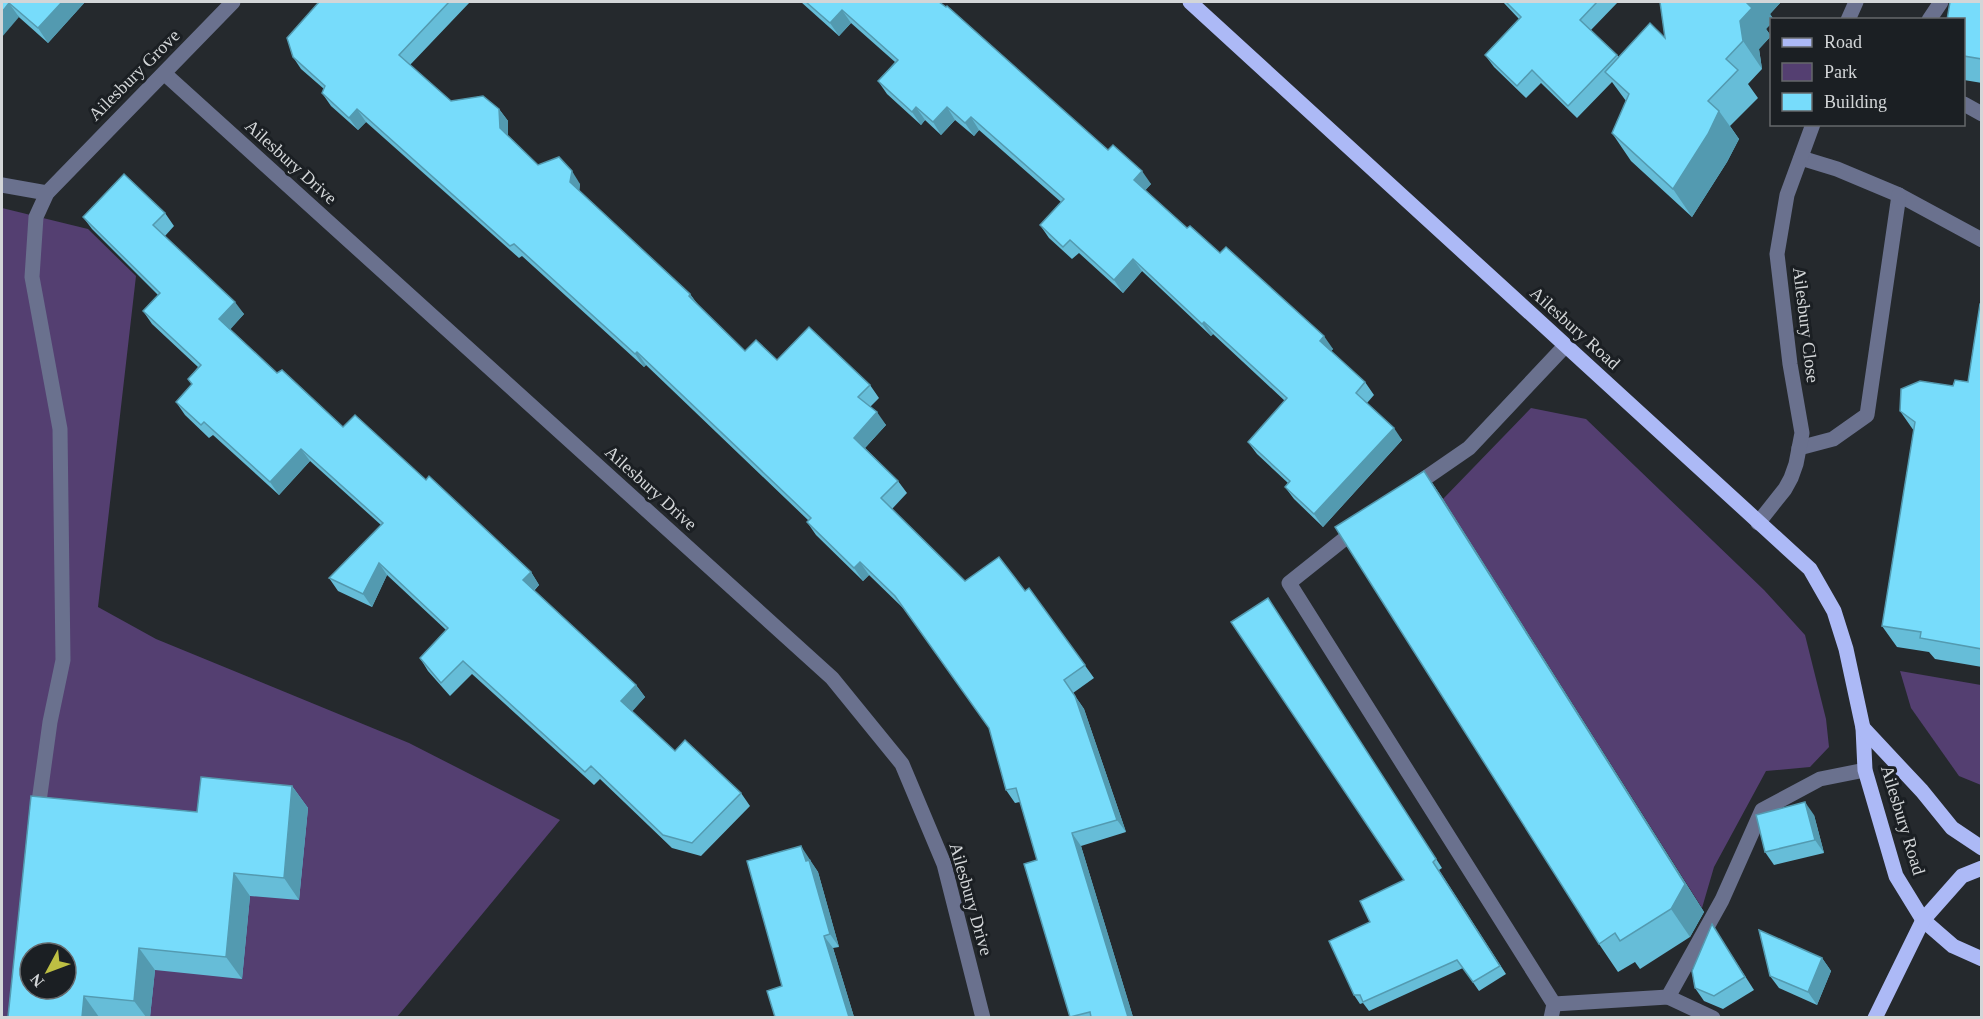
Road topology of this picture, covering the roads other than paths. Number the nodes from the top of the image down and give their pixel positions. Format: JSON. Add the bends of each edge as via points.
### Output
{"nodes":[{"id":1,"x":233,"y":2,"type":"edge"},
{"id":2,"x":1190,"y":2,"type":"edge"},
{"id":3,"x":1856,"y":2,"type":"edge"},
{"id":4,"x":1941,"y":2,"type":"edge"},
{"id":5,"x":1849,"y":18,"type":"edge"},
{"id":6,"x":1930,"y":18,"type":"edge"},
{"id":7,"x":165,"y":74,"type":"junction"},
{"id":8,"x":1965,"y":105,"type":"edge"},
{"id":9,"x":1982,"y":114,"type":"edge"},
{"id":10,"x":1812,"y":126,"type":"edge"},
{"id":11,"x":1801,"y":158,"type":"junction"},
{"id":12,"x":2,"y":184,"type":"edge"},
{"id":13,"x":47,"y":193,"type":"junction"},
{"id":14,"x":1899,"y":195,"type":"junction"},
{"id":15,"x":1982,"y":240,"type":"edge"},
{"id":16,"x":1565,"y":345,"type":"junction"},
{"id":17,"x":1799,"y":448,"type":"junction"},
{"id":18,"x":1395,"y":500,"type":"edge"},
{"id":19,"x":1370,"y":519,"type":"edge"},
{"id":20,"x":1758,"y":523,"type":"junction"},
{"id":21,"x":1863,"y":728,"type":"junction"},
{"id":22,"x":1865,"y":770,"type":"junction"},
{"id":23,"x":35,"y":828,"type":"edge"},
{"id":24,"x":1982,"y":848,"type":"edge"},
{"id":25,"x":1982,"y":868,"type":"edge"},
{"id":26,"x":1923,"y":920,"type":"junction"},
{"id":27,"x":1982,"y":959,"type":"edge"},
{"id":28,"x":1668,"y":998,"type":"junction"},
{"id":29,"x":1553,"y":1011,"type":"edge"},
{"id":30,"x":983,"y":1017,"type":"edge"},
{"id":31,"x":1713,"y":1017,"type":"edge"},
{"id":32,"x":1875,"y":1017,"type":"edge"}],
"edges":[{"from":1,"to":7,"type":"street","name":"Ailesbury Grove"},
{"from":2,"to":16,"type":"main road","name":"Ailesbury Road"},
{"from":3,"to":5,"type":"street"},
{"from":4,"to":6,"type":"street"},
{"from":7,"to":13,"type":"street","name":"Ailesbury Grove"},
{"from":7,"to":30,"type":"street","name":"Ailesbury Drive","via":[[832,678],[902,764],[944,864]]},
{"from":8,"to":9,"type":"street"},
{"from":10,"to":11,"type":"street","name":"Ailesbury Close"},
{"from":11,"to":14,"type":"street"},
{"from":11,"to":17,"type":"street","name":"Ailesbury Close","via":[[1787,195],[1777,254],[1801,427]]},
{"from":12,"to":13,"type":"street"},
{"from":13,"to":23,"type":"street","via":[[36,216],[32,277],[60,429],[63,660]]},
{"from":14,"to":15,"type":"street"},
{"from":14,"to":17,"type":"street","via":[[1867,415],[1833,439]]},
{"from":16,"to":18,"type":"street","via":[[1469,448]]},
{"from":16,"to":20,"type":"main road","name":"Ailesbury Road"},
{"from":17,"to":20,"type":"street","name":"Ailesbury Close","via":[[1785,489]]},
{"from":19,"to":29,"type":"street","via":[[1289,583]]},
{"from":20,"to":21,"type":"main road","name":"Ailesbury Road","via":[[1810,569],[1833,611],[1846,649]]},
{"from":21,"to":22,"type":"main road","name":"Ailesbury Road"},
{"from":21,"to":24,"type":"main road","name":"Ailesbury Road","via":[[1952,828]]},
{"from":22,"to":26,"type":"main road","name":"Ailesbury Road","via":[[1896,876]]},
{"from":22,"to":28,"type":"street","via":[[1820,779],[1762,810],[1722,900]]},
{"from":25,"to":26,"type":"main road","via":[[1962,876]]},
{"from":26,"to":27,"type":"main road","name":"Ailesbury Road","via":[[1953,946]]},
{"from":26,"to":32,"type":"main road"},
{"from":28,"to":29,"type":"street"},
{"from":28,"to":31,"type":"street"}]}
